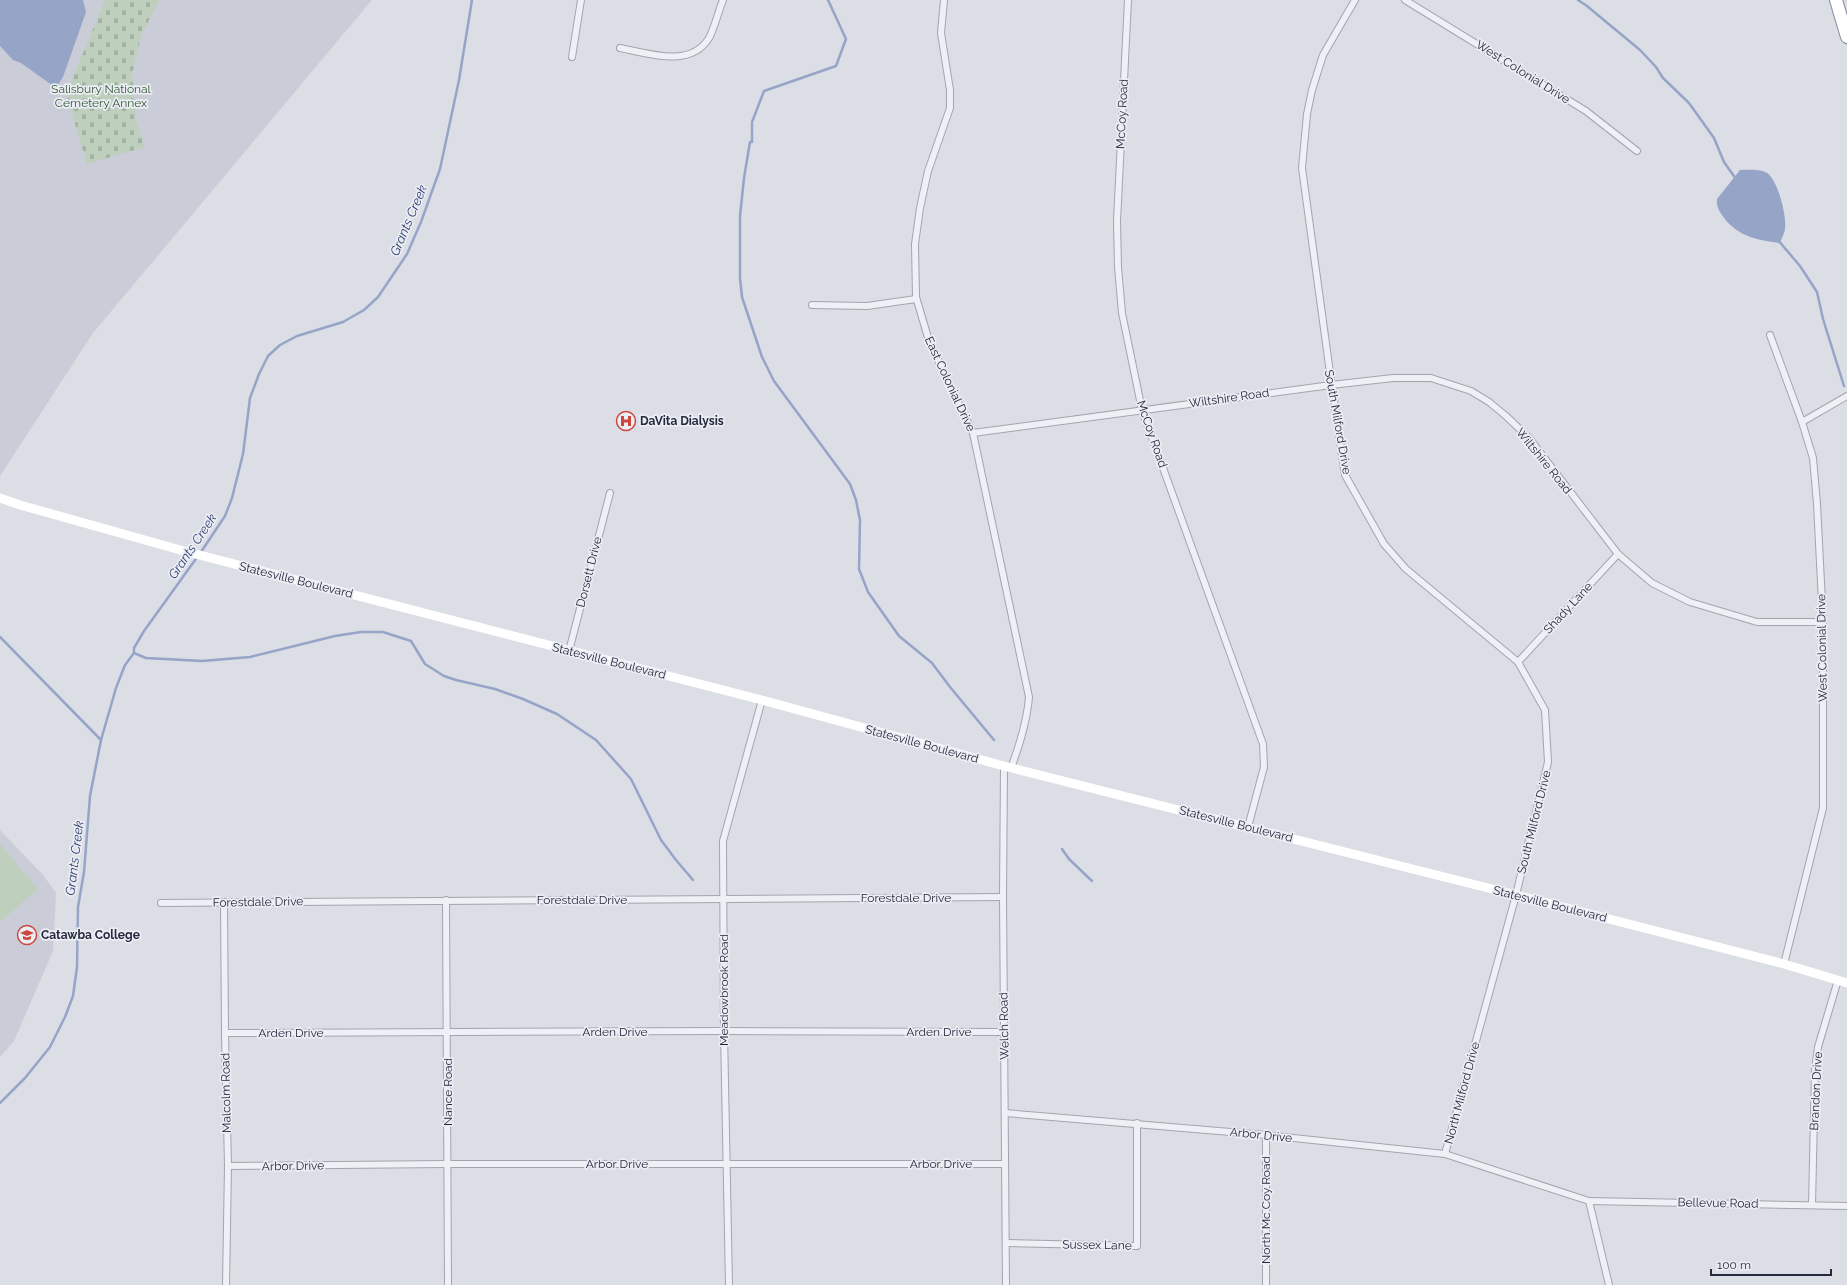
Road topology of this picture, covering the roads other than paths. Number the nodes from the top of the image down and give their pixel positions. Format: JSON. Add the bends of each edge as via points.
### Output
{"nodes":[{"id":1,"x":581,"y":0,"type":"edge"},
{"id":2,"x":722,"y":0,"type":"edge"},
{"id":3,"x":944,"y":0,"type":"edge"},
{"id":4,"x":1128,"y":0,"type":"edge"},
{"id":5,"x":1355,"y":0,"type":"edge"},
{"id":6,"x":1405,"y":0,"type":"edge"},
{"id":7,"x":1836,"y":0,"type":"edge"},
{"id":8,"x":1847,"y":38,"type":"edge"},
{"id":9,"x":620,"y":48,"type":"dead end"},
{"id":10,"x":572,"y":57,"type":"dead end"},
{"id":11,"x":1637,"y":151,"type":"dead end"},
{"id":12,"x":916,"y":299,"type":"junction"},
{"id":13,"x":812,"y":305,"type":"dead end"},
{"id":14,"x":1770,"y":335,"type":"dead end"},
{"id":15,"x":1331,"y":384,"type":"junction"},
{"id":16,"x":1847,"y":396,"type":"edge"},
{"id":17,"x":1142,"y":410,"type":"junction"},
{"id":18,"x":1802,"y":422,"type":"junction"},
{"id":19,"x":973,"y":433,"type":"junction"},
{"id":20,"x":610,"y":493,"type":"dead end"},
{"id":21,"x":0,"y":498,"type":"edge"},
{"id":22,"x":1618,"y":554,"type":"junction"},
{"id":23,"x":1823,"y":622,"type":"junction"},
{"id":24,"x":569,"y":651,"type":"junction"},
{"id":25,"x":1518,"y":662,"type":"junction"},
{"id":26,"x":762,"y":700,"type":"junction"},
{"id":27,"x":1008,"y":767,"type":"junction"},
{"id":28,"x":1248,"y":827,"type":"junction"},
{"id":29,"x":1516,"y":895,"type":"junction"},
{"id":30,"x":1003,"y":897,"type":"junction"},
{"id":31,"x":446,"y":900,"type":"junction"},
{"id":32,"x":724,"y":900,"type":"junction"},
{"id":33,"x":224,"y":902,"type":"junction"},
{"id":34,"x":161,"y":903,"type":"dead end"},
{"id":35,"x":1784,"y":964,"type":"junction"},
{"id":36,"x":1842,"y":982,"type":"edge"},
{"id":37,"x":724,"y":1031,"type":"junction"},
{"id":38,"x":447,"y":1032,"type":"junction"},
{"id":39,"x":1005,"y":1032,"type":"junction"},
{"id":40,"x":225,"y":1033,"type":"junction"},
{"id":41,"x":1005,"y":1114,"type":"junction"},
{"id":42,"x":1137,"y":1123,"type":"junction"},
{"id":43,"x":1266,"y":1135,"type":"junction"},
{"id":44,"x":1445,"y":1154,"type":"junction"},
{"id":45,"x":448,"y":1164,"type":"junction"},
{"id":46,"x":727,"y":1164,"type":"junction"},
{"id":47,"x":1005,"y":1164,"type":"junction"},
{"id":48,"x":228,"y":1166,"type":"junction"},
{"id":49,"x":1589,"y":1201,"type":"junction"},
{"id":50,"x":1812,"y":1205,"type":"junction"},
{"id":51,"x":1847,"y":1206,"type":"edge"},
{"id":52,"x":1006,"y":1243,"type":"junction"},
{"id":53,"x":226,"y":1285,"type":"edge"},
{"id":54,"x":448,"y":1285,"type":"edge"},
{"id":55,"x":730,"y":1285,"type":"edge"},
{"id":56,"x":1006,"y":1285,"type":"edge"},
{"id":57,"x":1266,"y":1285,"type":"edge"},
{"id":58,"x":1608,"y":1285,"type":"edge"}],
"edges":[{"from":1,"to":10,"type":"street"},
{"from":2,"to":9,"type":"street","via":[[710,36],[700,48],[690,54],[672,57]]},
{"from":3,"to":12,"type":"street","name":"East Colonial Drive","via":[[941,33],[950,90],[950,108],[928,171],[920,208],[915,244]]},
{"from":4,"to":17,"type":"street","name":"McCoy Road","via":[[1117,221],[1118,267],[1122,313]]},
{"from":5,"to":15,"type":"street","name":"South Milford Drive","via":[[1324,55],[1312,90],[1303,142],[1302,168]]},
{"from":6,"to":11,"type":"street","name":"West Colonial Drive","via":[[1586,111]]},
{"from":7,"to":8,"type":"highway"},
{"from":12,"to":13,"type":"street","via":[[867,306]]},
{"from":12,"to":19,"type":"street","name":"East Colonial Drive","via":[[929,341]]},
{"from":14,"to":18,"type":"street","name":"West Colonial Drive"},
{"from":15,"to":17,"type":"street","name":"Wiltshire Road"},
{"from":15,"to":22,"type":"street","name":"Wiltshire Road","via":[[1393,378],[1431,378],[1471,391],[1489,402],[1529,438]]},
{"from":15,"to":25,"type":"street","name":"South Milford Drive","via":[[1345,475],[1384,544],[1406,569]]},
{"from":16,"to":18,"type":"street"},
{"from":17,"to":19,"type":"street","name":"Wiltshire Road"},
{"from":17,"to":28,"type":"street","name":"McCoy Road","via":[[1263,744],[1264,767]]},
{"from":18,"to":23,"type":"street","name":"West Colonial Drive","via":[[1813,458]]},
{"from":19,"to":27,"type":"street","name":"East Colonial Drive","via":[[1028,697],[1028,714],[1023,733]]},
{"from":20,"to":24,"type":"street","name":"Dorsett Drive"},
{"from":21,"to":24,"type":"main road","name":"Statesville Boulevard","via":[[184,551]]},
{"from":22,"to":23,"type":"street","name":"Wiltshire Road","via":[[1652,583],[1690,602],[1757,622]]},
{"from":22,"to":25,"type":"street","name":"Shady Lane"},
{"from":23,"to":35,"type":"street","name":"West Colonial Drive","via":[[1823,808]]},
{"from":24,"to":26,"type":"main road","name":"Statesville Boulevard"},
{"from":25,"to":29,"type":"street","name":"South Milford Drive","via":[[1545,710],[1548,762]]},
{"from":26,"to":27,"type":"main road","name":"Statesville Boulevard"},
{"from":26,"to":32,"type":"street","name":"Meadowbrook Road","via":[[723,841]]},
{"from":27,"to":28,"type":"main road","name":"Statesville Boulevard"},
{"from":27,"to":30,"type":"street","name":"Welch Road"},
{"from":28,"to":29,"type":"main road","name":"Statesville Boulevard"},
{"from":29,"to":35,"type":"main road","name":"Statesville Boulevard"},
{"from":29,"to":44,"type":"street","name":"North Milford Drive"},
{"from":30,"to":32,"type":"street","name":"Forestdale Drive"},
{"from":30,"to":39,"type":"street","name":"Welch Road"},
{"from":31,"to":32,"type":"street","name":"Forestdale Drive"},
{"from":31,"to":33,"type":"street","name":"Forestdale Drive"},
{"from":31,"to":38,"type":"street","name":"Nance Road"},
{"from":32,"to":37,"type":"street","name":"Meadowbrook Road"},
{"from":33,"to":34,"type":"street","name":"Forestdale Drive"},
{"from":33,"to":40,"type":"street","name":"Malcolm Road"},
{"from":35,"to":36,"type":"main road","name":"Statesville Boulevard"},
{"from":36,"to":50,"type":"street","name":"Brandon Drive","via":[[1818,1046],[1815,1070]]},
{"from":37,"to":38,"type":"street","name":"Arden Drive"},
{"from":37,"to":39,"type":"street","name":"Arden Drive"},
{"from":37,"to":46,"type":"street","name":"Meadowbrook Road"},
{"from":38,"to":40,"type":"street","name":"Arden Drive"},
{"from":38,"to":45,"type":"street","name":"Nance Road"},
{"from":39,"to":41,"type":"street","name":"Welch Road"},
{"from":40,"to":48,"type":"street","name":"Malcolm Road"},
{"from":41,"to":42,"type":"street","name":"Arbor Drive"},
{"from":41,"to":47,"type":"street","name":"Welch Road"},
{"from":42,"to":43,"type":"street","name":"Arbor Drive"},
{"from":42,"to":52,"type":"street","name":"Sussex Lane","via":[[1137,1246]]},
{"from":43,"to":44,"type":"street","name":"Arbor Drive"},
{"from":43,"to":57,"type":"street","name":"North Mc Coy Road"},
{"from":44,"to":49,"type":"street","name":"North Milford Drive"},
{"from":45,"to":46,"type":"street","name":"Arbor Drive"},
{"from":45,"to":48,"type":"street","name":"Arbor Drive"},
{"from":45,"to":54,"type":"street","name":"Nance Road"},
{"from":46,"to":47,"type":"street","name":"Arbor Drive"},
{"from":46,"to":55,"type":"street","name":"Meadowbrook Road"},
{"from":47,"to":52,"type":"street","name":"Welch Road"},
{"from":48,"to":53,"type":"street","name":"Malcolm Road"},
{"from":49,"to":50,"type":"street","name":"Bellevue Road"},
{"from":49,"to":58,"type":"street"},
{"from":50,"to":51,"type":"street","name":"Bellevue Road"},
{"from":52,"to":56,"type":"street","name":"Welch Road"}]}
